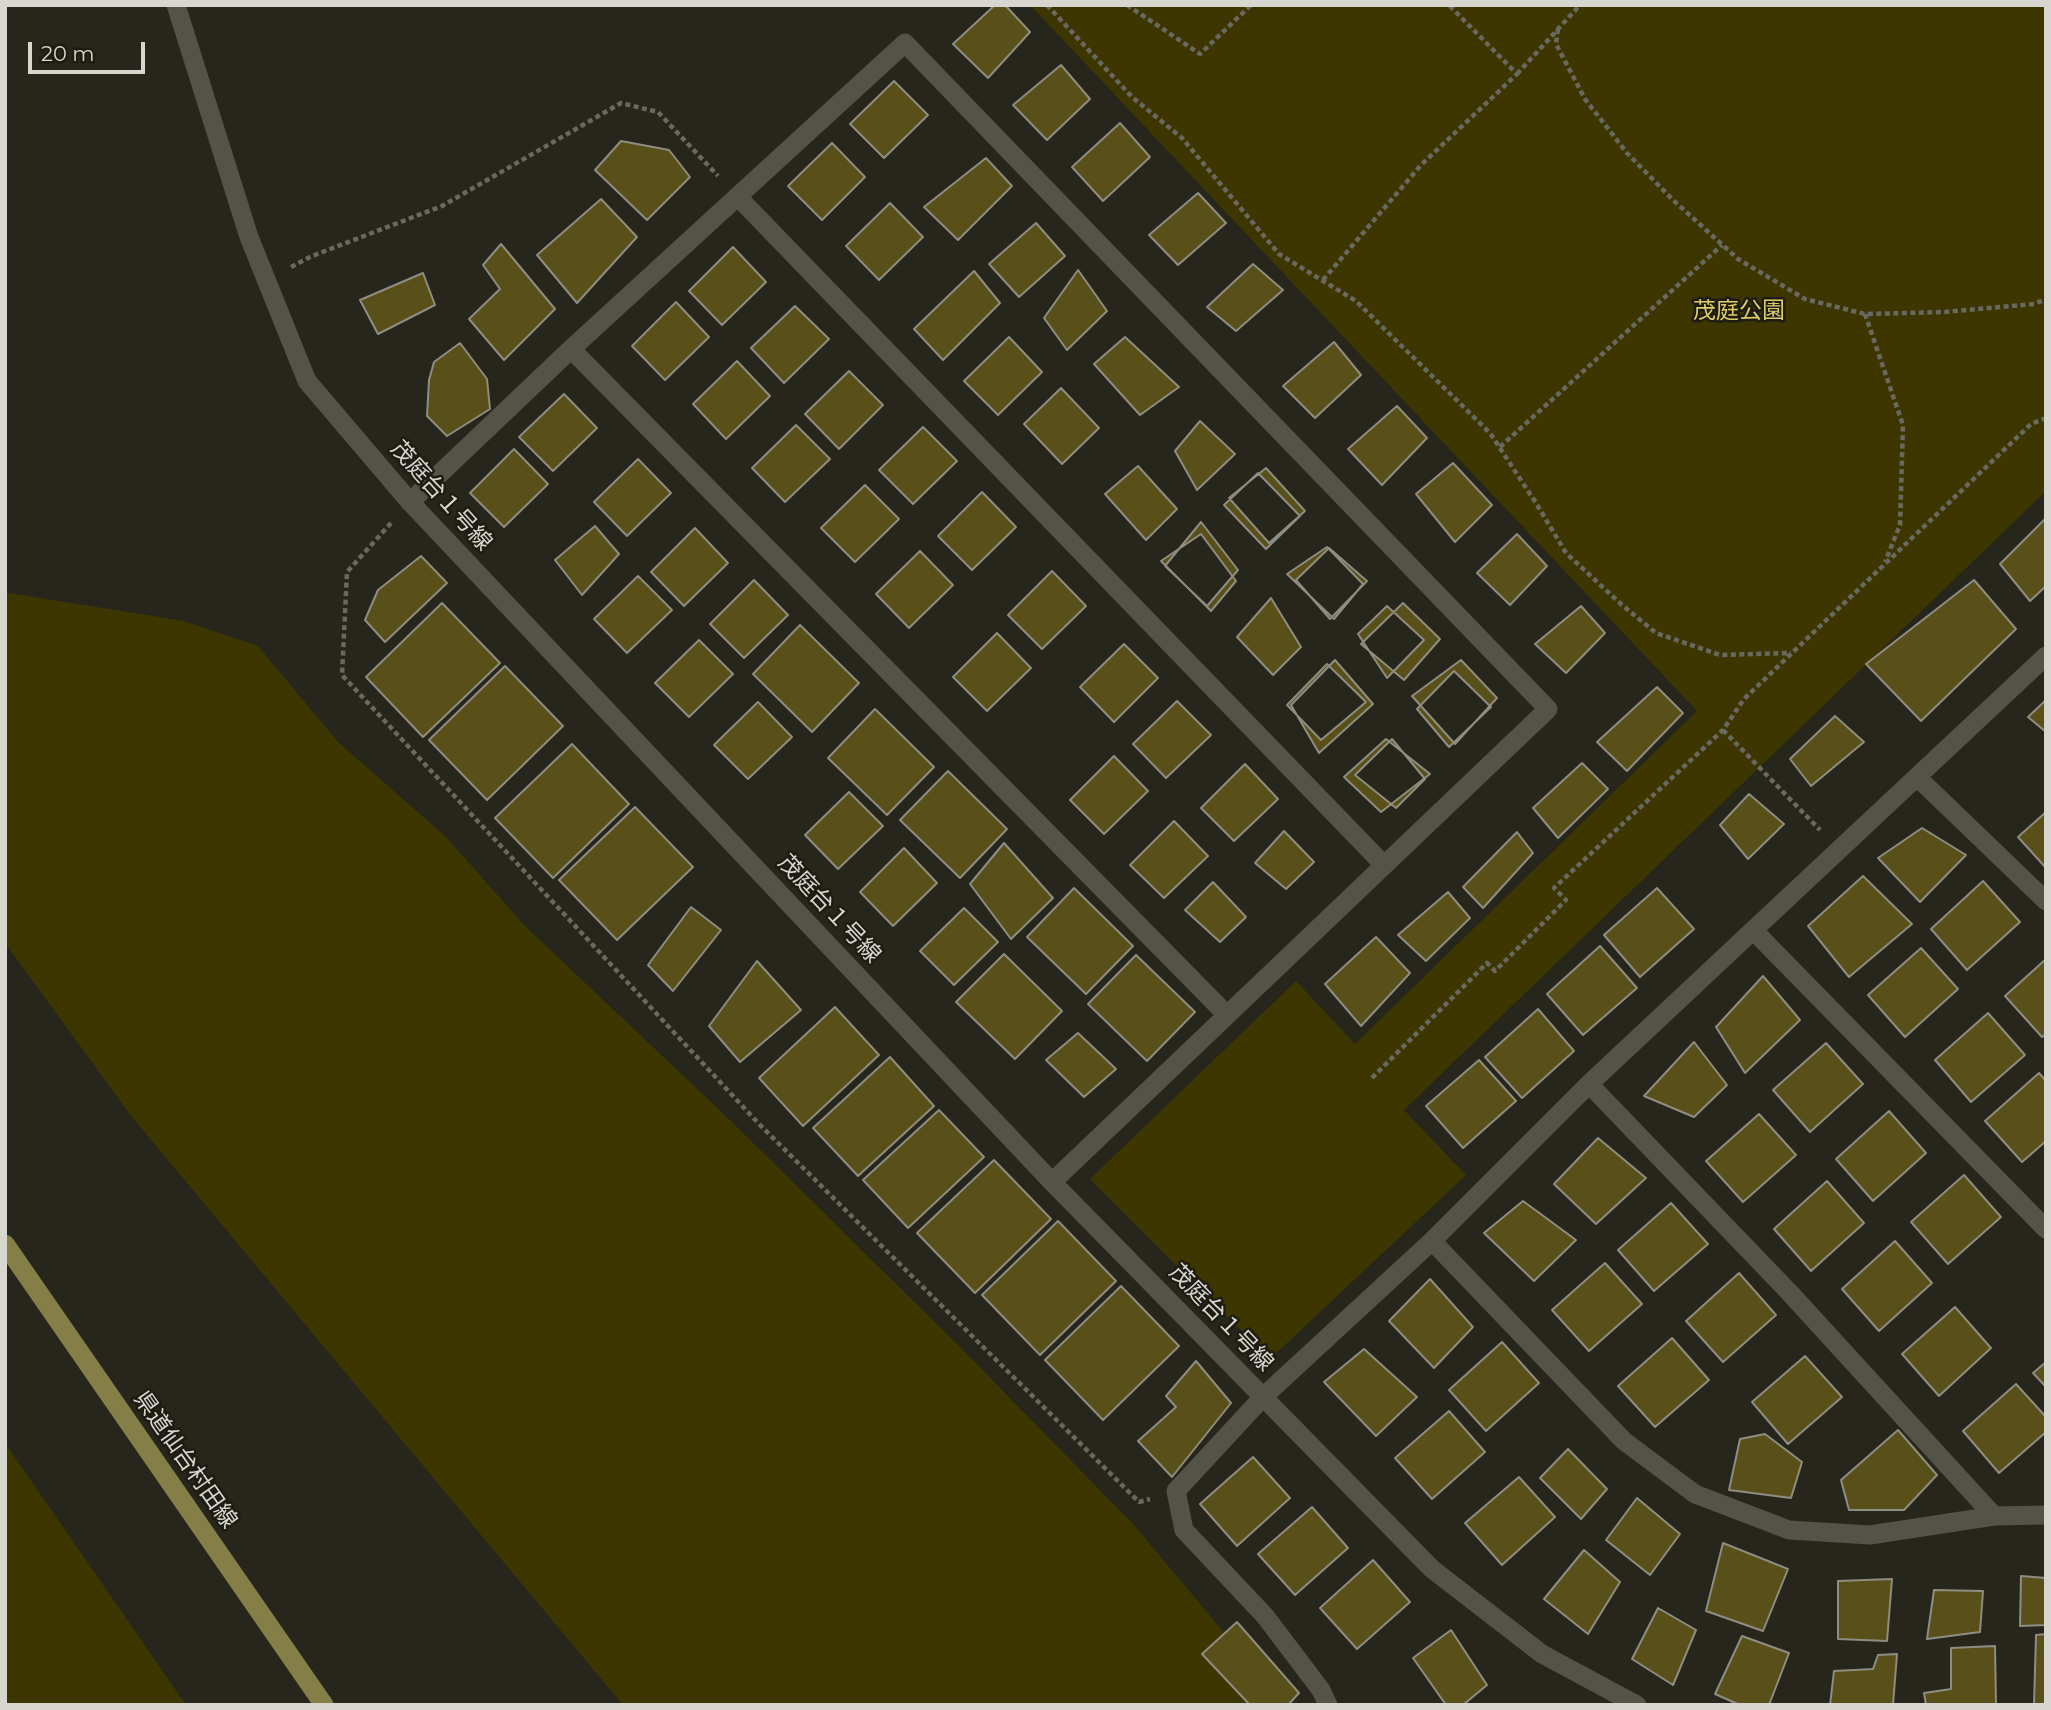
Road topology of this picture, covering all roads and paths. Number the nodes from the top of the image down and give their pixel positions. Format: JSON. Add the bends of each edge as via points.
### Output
{"nodes":[{"id":1,"x":176,"y":5,"type":"edge"},
{"id":2,"x":1047,"y":5,"type":"edge"},
{"id":3,"x":1127,"y":5,"type":"edge"},
{"id":4,"x":1251,"y":5,"type":"edge"},
{"id":5,"x":1449,"y":5,"type":"edge"},
{"id":6,"x":1580,"y":5,"type":"edge"},
{"id":7,"x":1558,"y":29,"type":"junction"},
{"id":8,"x":1517,"y":74,"type":"junction"},
{"id":9,"x":738,"y":197,"type":"junction"},
{"id":10,"x":1722,"y":245,"type":"junction"},
{"id":11,"x":267,"y":280,"type":"junction"},
{"id":12,"x":1323,"y":281,"type":"junction"},
{"id":13,"x":2046,"y":299,"type":"edge"},
{"id":14,"x":1865,"y":314,"type":"junction"},
{"id":15,"x":571,"y":349,"type":"junction"},
{"id":16,"x":2046,"y":418,"type":"edge"},
{"id":17,"x":1499,"y":447,"type":"junction"},
{"id":18,"x":410,"y":502,"type":"junction"},
{"id":19,"x":1885,"y":564,"type":"junction"},
{"id":20,"x":1791,"y":653,"type":"junction"},
{"id":21,"x":2046,"y":656,"type":"edge"},
{"id":22,"x":1724,"y":730,"type":"junction"},
{"id":23,"x":1917,"y":777,"type":"junction"},
{"id":24,"x":1838,"y":849,"type":"junction"},
{"id":25,"x":1383,"y":864,"type":"junction"},
{"id":26,"x":2046,"y":901,"type":"edge"},
{"id":27,"x":1753,"y":930,"type":"junction"},
{"id":28,"x":1226,"y":1014,"type":"junction"},
{"id":29,"x":1372,"y":1077,"type":"dead end"},
{"id":30,"x":1589,"y":1084,"type":"junction"},
{"id":31,"x":1052,"y":1182,"type":"junction"},
{"id":32,"x":2046,"y":1229,"type":"edge"},
{"id":33,"x":1432,"y":1241,"type":"junction"},
{"id":34,"x":5,"y":1244,"type":"edge"},
{"id":35,"x":1263,"y":1397,"type":"junction"},
{"id":36,"x":1176,"y":1491,"type":"junction"},
{"id":37,"x":2046,"y":1515,"type":"edge"},
{"id":38,"x":1994,"y":1516,"type":"junction"},
{"id":39,"x":324,"y":1705,"type":"edge"},
{"id":40,"x":1328,"y":1705,"type":"edge"},
{"id":41,"x":1637,"y":1705,"type":"edge"}],
"edges":[{"from":1,"to":11,"type":"street","name":"茂庭台１号線","via":[[249,237]]},
{"from":2,"to":12,"type":"path","via":[[1132,97],[1182,138],[1279,254]]},
{"from":3,"to":4,"type":"path","via":[[1200,54]]},
{"from":5,"to":8,"type":"path"},
{"from":6,"to":7,"type":"path"},
{"from":7,"to":8,"type":"path"},
{"from":7,"to":10,"type":"path","via":[[1556,44],[1585,99],[1627,153]]},
{"from":8,"to":12,"type":"path","via":[[1420,165]]},
{"from":9,"to":11,"type":"path","via":[[657,112],[621,103],[442,206],[312,256]]},
{"from":9,"to":15,"type":"street"},
{"from":9,"to":25,"type":"street"},
{"from":9,"to":25,"type":"street","via":[[905,43],[1548,709]]},
{"from":10,"to":14,"type":"path","via":[[1805,299]]},
{"from":10,"to":17,"type":"path"},
{"from":11,"to":18,"type":"street","name":"茂庭台１号線","via":[[307,381]]},
{"from":12,"to":17,"type":"path","via":[[1356,301]]},
{"from":13,"to":14,"type":"path","via":[[1945,312]]},
{"from":14,"to":19,"type":"path","via":[[1903,425],[1900,525]]},
{"from":15,"to":18,"type":"street"},
{"from":15,"to":28,"type":"street"},
{"from":16,"to":19,"type":"path","via":[[2031,424]]},
{"from":17,"to":20,"type":"path","via":[[1566,553],[1656,633],[1720,655]]},
{"from":18,"to":31,"type":"street","name":"茂庭台１号線"},
{"from":18,"to":36,"type":"path","via":[[347,572],[342,675],[760,1125],[1139,1502]]},
{"from":19,"to":20,"type":"path"},
{"from":20,"to":22,"type":"path","via":[[1744,699]]},
{"from":21,"to":23,"type":"street"},
{"from":22,"to":24,"type":"path"},
{"from":22,"to":29,"type":"path","via":[[1554,888],[1566,900],[1495,971],[1487,963]]},
{"from":23,"to":24,"type":"street"},
{"from":23,"to":26,"type":"street"},
{"from":24,"to":27,"type":"street"},
{"from":25,"to":28,"type":"street"},
{"from":27,"to":30,"type":"street"},
{"from":27,"to":32,"type":"street"},
{"from":28,"to":31,"type":"street"},
{"from":30,"to":33,"type":"street"},
{"from":30,"to":38,"type":"street","via":[[1789,1292]]},
{"from":31,"to":35,"type":"street","name":"茂庭台１号線"},
{"from":33,"to":35,"type":"street"},
{"from":33,"to":38,"type":"street","via":[[1625,1441],[1695,1494],[1789,1530],[1870,1535]]},
{"from":34,"to":39,"type":"main road","name":"県道仙台村田線"},
{"from":35,"to":36,"type":"street"},
{"from":35,"to":41,"type":"street","name":"茂庭台１号線","via":[[1432,1569],[1542,1654]]},
{"from":36,"to":40,"type":"street","via":[[1184,1530],[1265,1616]]},
{"from":37,"to":38,"type":"street"}]}
